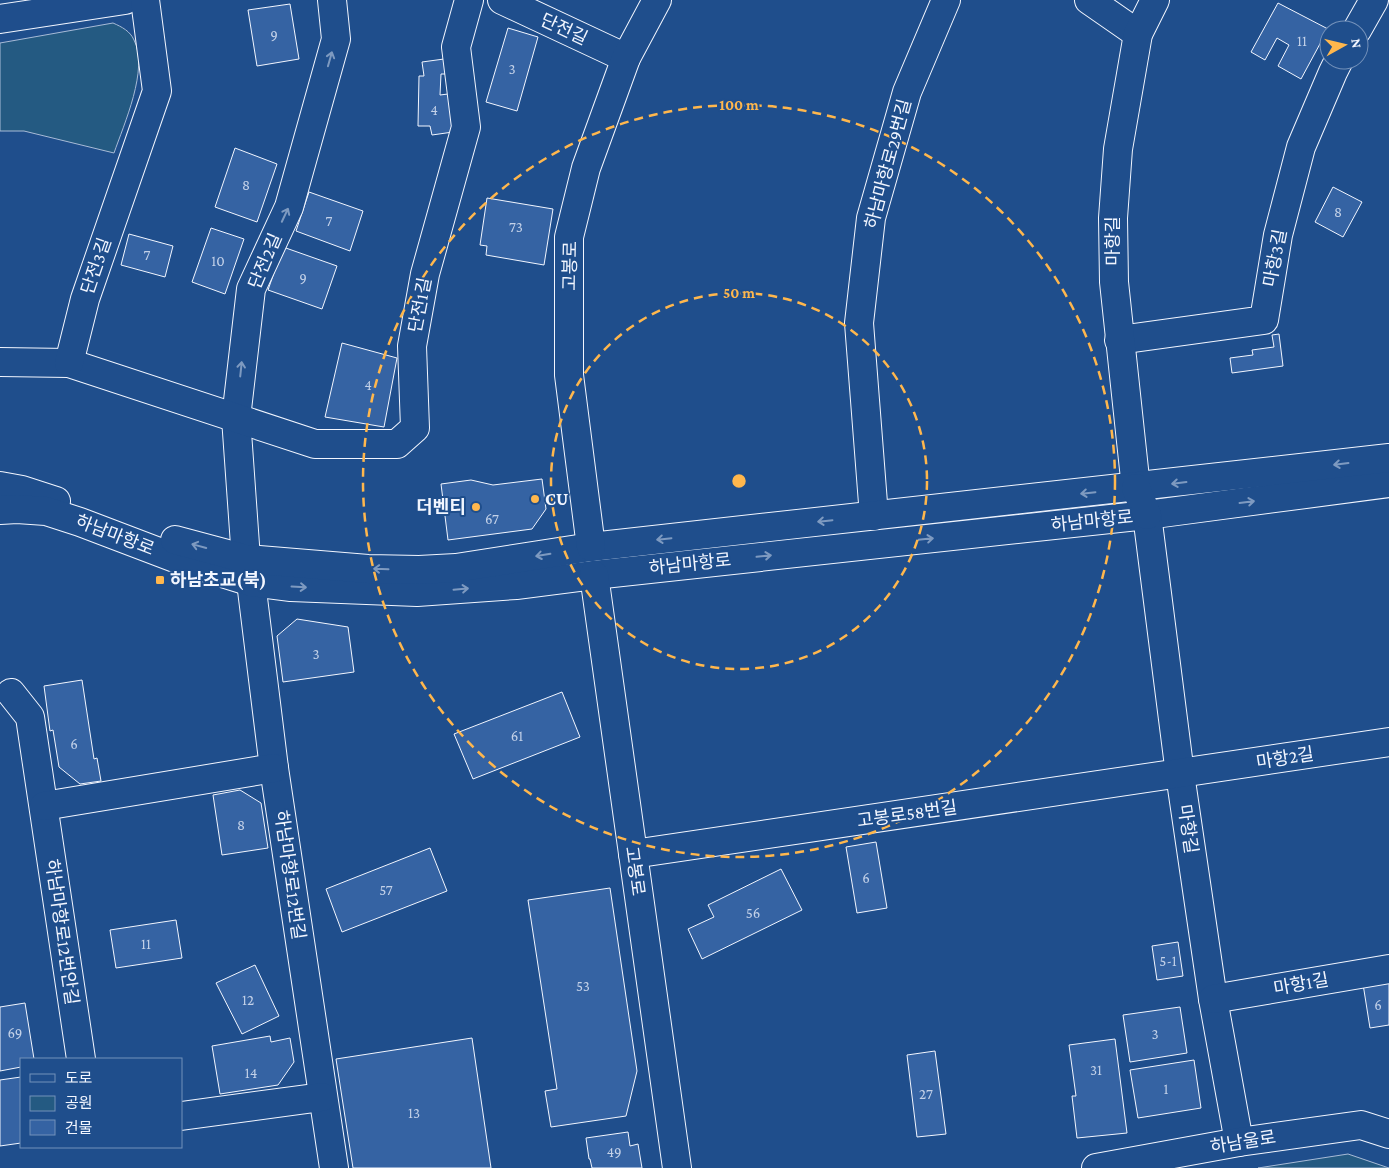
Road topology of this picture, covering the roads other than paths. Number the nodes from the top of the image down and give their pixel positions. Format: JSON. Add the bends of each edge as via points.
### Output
{"nodes":[{"id":1,"x":125,"y":0,"type":"edge"},
{"id":2,"x":146,"y":0,"type":"edge"},
{"id":3,"x":332,"y":0,"type":"edge"},
{"id":4,"x":469,"y":0,"type":"edge"},
{"id":5,"x":502,"y":0,"type":"edge"},
{"id":6,"x":657,"y":0,"type":"edge"},
{"id":7,"x":946,"y":0,"type":"edge"},
{"id":8,"x":1089,"y":0,"type":"edge"},
{"id":9,"x":1155,"y":0,"type":"edge"},
{"id":10,"x":1374,"y":0,"type":"edge"},
{"id":11,"x":0,"y":19,"type":"edge"},
{"id":12,"x":1363,"y":20,"type":"edge"},
{"id":13,"x":1138,"y":34,"type":"junction"},
{"id":14,"x":626,"y":58,"type":"junction"},
{"id":15,"x":1334,"y":70,"type":"edge"},
{"id":16,"x":1119,"y":340,"type":"junction"},
{"id":17,"x":0,"y":362,"type":"edge"},
{"id":18,"x":69,"y":363,"type":"junction"},
{"id":19,"x":236,"y":418,"type":"junction"},
{"id":20,"x":1389,"y":458,"type":"edge"},
{"id":21,"x":1389,"y":483,"type":"edge"},
{"id":22,"x":0,"y":486,"type":"edge"},
{"id":23,"x":1136,"y":488,"type":"junction"},
{"id":24,"x":0,"y":510,"type":"edge"},
{"id":25,"x":1147,"y":515,"type":"junction"},
{"id":26,"x":874,"y":516,"type":"junction"},
{"id":27,"x":591,"y":547,"type":"junction"},
{"id":28,"x":248,"y":570,"type":"junction"},
{"id":29,"x":594,"y":575,"type":"junction"},
{"id":30,"x":11,"y":693,"type":"dead end"},
{"id":31,"x":1389,"y":742,"type":"edge"},
{"id":32,"x":274,"y":768,"type":"junction"},
{"id":33,"x":1180,"y":774,"type":"junction"},
{"id":34,"x":44,"y":806,"type":"junction"},
{"id":35,"x":633,"y":854,"type":"junction"},
{"id":36,"x":1389,"y":969,"type":"edge"},
{"id":37,"x":1213,"y":999,"type":"junction"},
{"id":38,"x":81,"y":1058,"type":"edge"},
{"id":39,"x":322,"y":1097,"type":"junction"},
{"id":40,"x":182,"y":1116,"type":"edge"},
{"id":41,"x":1389,"y":1134,"type":"edge"},
{"id":42,"x":1239,"y":1142,"type":"junction"},
{"id":43,"x":334,"y":1168,"type":"edge"},
{"id":44,"x":677,"y":1168,"type":"edge"},
{"id":45,"x":1096,"y":1168,"type":"edge"}],
"edges":[{"from":1,"to":11,"type":"street"},
{"from":2,"to":18,"type":"street","name":"단전3길","via":[[157,91],[84,300]]},
{"from":19,"to":3,"type":"street","name":"단전2길","one_way":true,"via":[[250,289],[289,207],[336,39]]},
{"from":4,"to":19,"type":"street","name":"단전1길","via":[[456,47],[466,127],[425,274],[412,346],[415,428],[396,444],[315,444]]},
{"from":5,"to":14,"type":"street","name":"단전길"},
{"from":6,"to":14,"type":"street","name":"고봉로"},
{"from":7,"to":26,"type":"street","name":"하남마항로29번길","via":[[907,92],[871,218],[859,323]]},
{"from":8,"to":13,"type":"street"},
{"from":9,"to":13,"type":"street","name":"마항길"},
{"from":10,"to":12,"type":"street"},
{"from":13,"to":16,"type":"street","name":"마항길","via":[[1118,149],[1112,218]]},
{"from":14,"to":27,"type":"street","name":"고봉로","via":[[586,168],[569,237],[569,375]]},
{"from":15,"to":16,"type":"street","name":"마항3길","via":[[1301,147],[1278,235],[1264,320]]},
{"from":16,"to":23,"type":"street","name":"마항길"},
{"from":17,"to":18,"type":"street"},
{"from":18,"to":19,"type":"street"},
{"from":19,"to":28,"type":"street","name":"단전2길"},
{"from":20,"to":23,"type":"street","name":"하남마항로","one_way":true},
{"from":25,"to":21,"type":"street","name":"하남마항로","one_way":true},
{"from":28,"to":22,"type":"street","name":"하남마항로","one_way":true,"via":[[179,541],[22,490]]},
{"from":23,"to":25,"type":"street","name":"마항길"},
{"from":23,"to":26,"type":"street","name":"하남마항로","one_way":true},
{"from":24,"to":28,"type":"street","name":"하남마항로","via":[[46,510],[180,560]]},
{"from":29,"to":25,"type":"street","name":"하남마항로","one_way":true},
{"from":25,"to":33,"type":"street","name":"마항길"},
{"from":26,"to":27,"type":"street","name":"하남마항로","one_way":true},
{"from":27,"to":28,"type":"street","name":"하남마항로","one_way":true,"via":[[456,568]]},
{"from":27,"to":29,"type":"street","name":"고봉로"},
{"from":28,"to":29,"type":"street","name":"하남마항로","one_way":true,"via":[[291,587],[417,592]]},
{"from":28,"to":32,"type":"street","name":"하남마항로12번길"},
{"from":29,"to":35,"type":"street","name":"고봉로"},
{"from":30,"to":34,"type":"street","name":"하남마항로12번안길","via":[[30,717]]},
{"from":31,"to":33,"type":"street","name":"마항2길"},
{"from":32,"to":34,"type":"street"},
{"from":32,"to":39,"type":"street","name":"하남마항로12번길"},
{"from":33,"to":35,"type":"street","name":"고봉로58번길"},
{"from":33,"to":37,"type":"street","name":"마항길"},
{"from":34,"to":38,"type":"street","name":"하남마항로12번안길"},
{"from":35,"to":44,"type":"street","name":"고봉로"},
{"from":36,"to":37,"type":"street","name":"마항1길"},
{"from":37,"to":42,"type":"street","name":"마항길"},
{"from":39,"to":40,"type":"street"},
{"from":39,"to":43,"type":"street","name":"하남마항로12번길"},
{"from":41,"to":42,"type":"street","name":"하남울로","via":[[1361,1124]]},
{"from":42,"to":45,"type":"street","name":"하남울로"}]}
